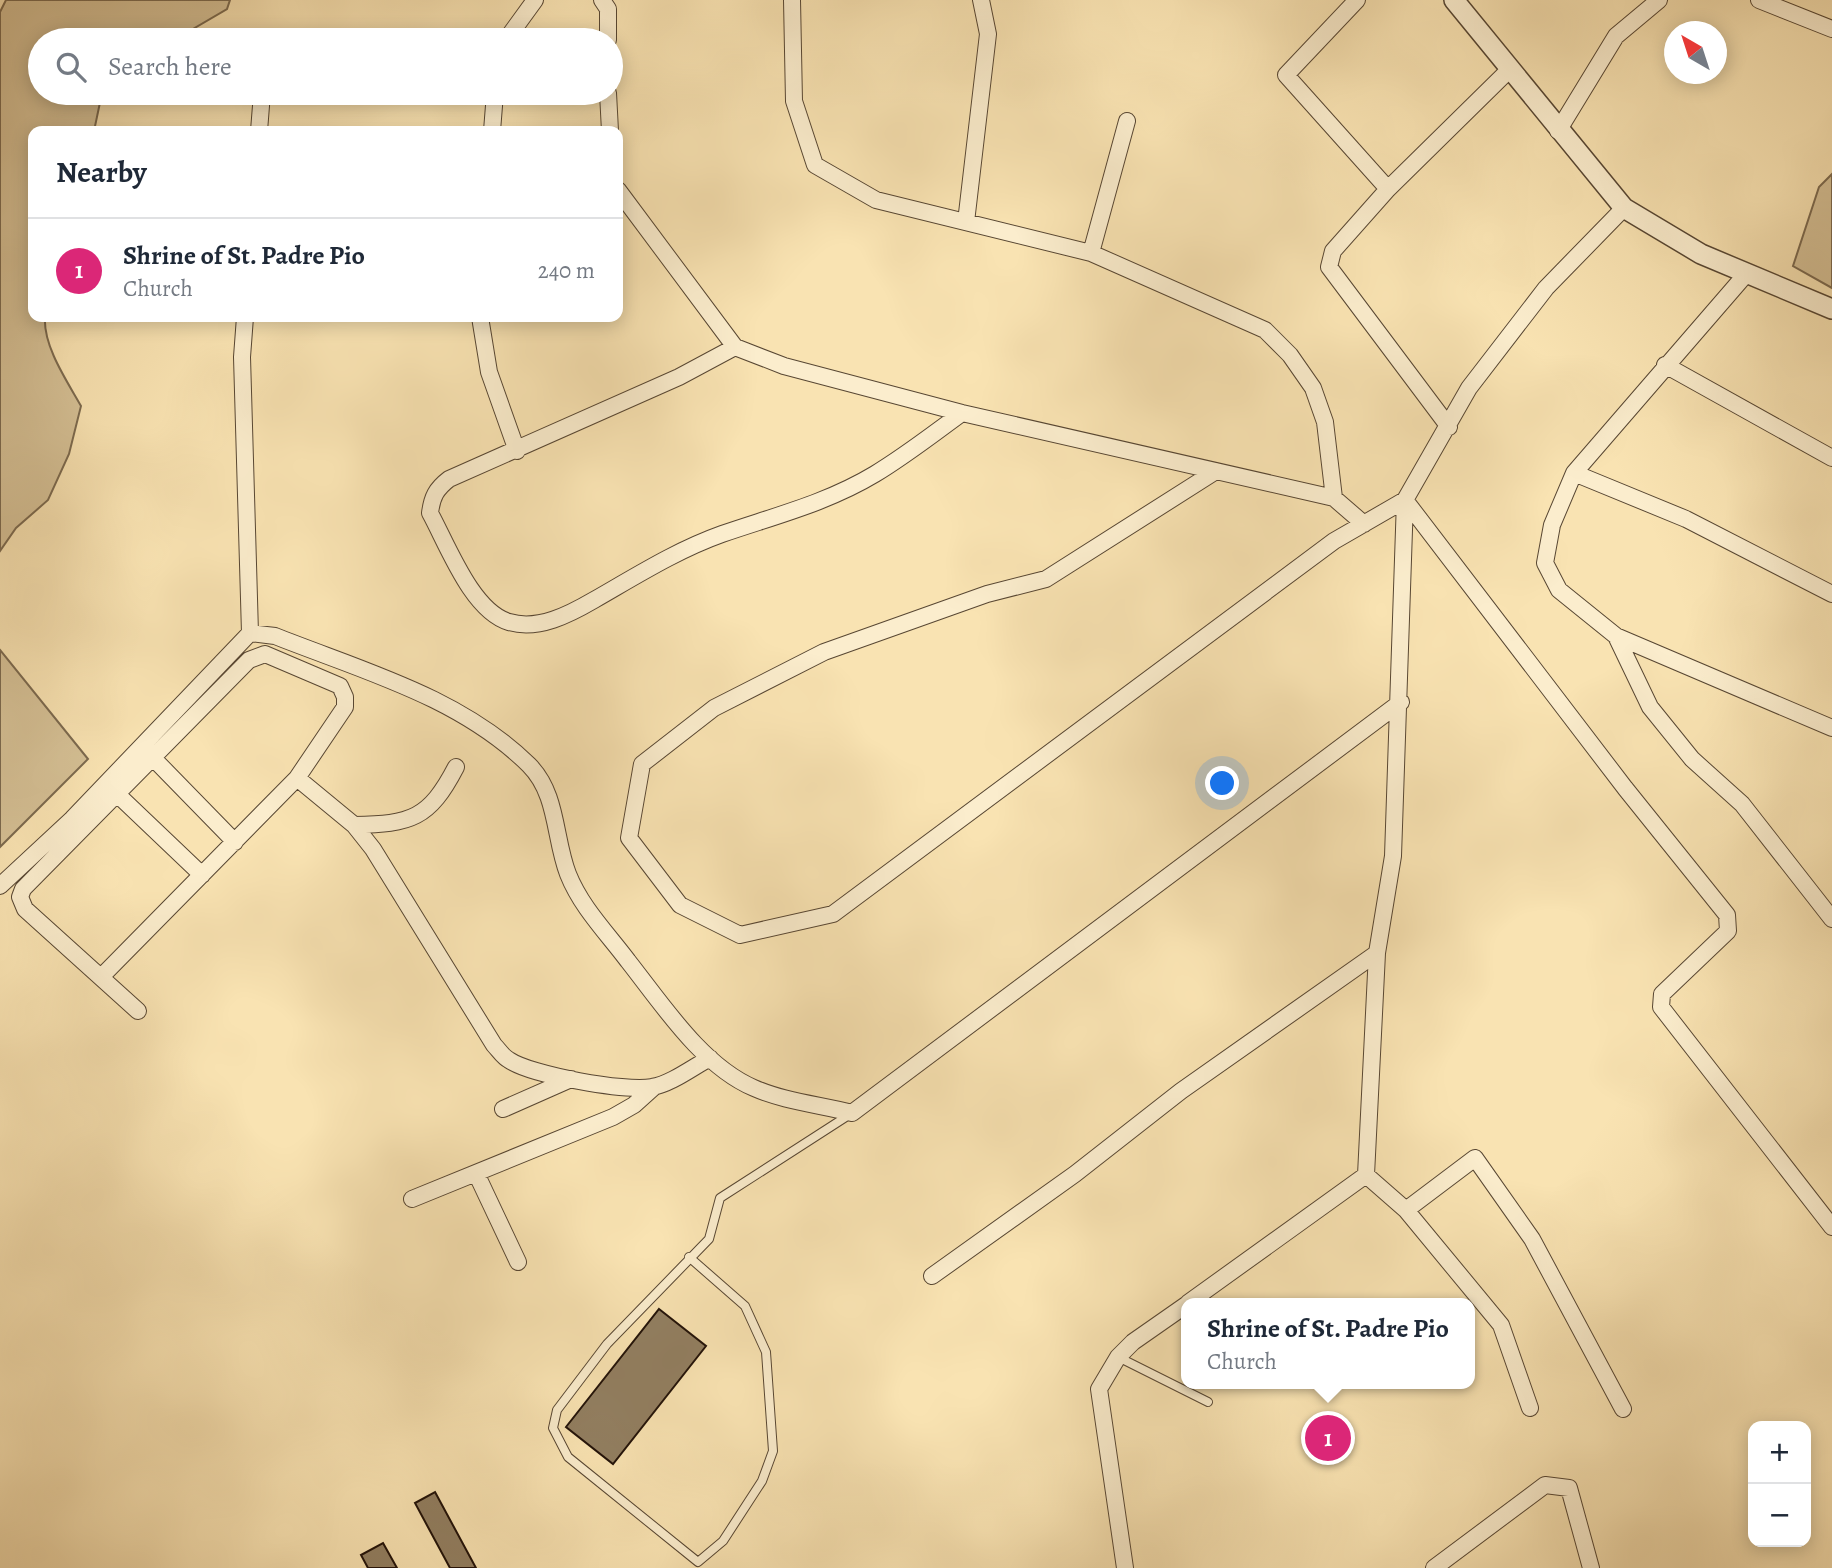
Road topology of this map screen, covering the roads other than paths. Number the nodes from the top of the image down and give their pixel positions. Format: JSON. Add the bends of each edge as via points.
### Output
{"nodes":[{"id":1,"x":535,"y":0,"type":"edge"},
{"id":2,"x":602,"y":0,"type":"edge"},
{"id":3,"x":792,"y":0,"type":"edge"},
{"id":4,"x":981,"y":0,"type":"edge"},
{"id":5,"x":1357,"y":0,"type":"edge"},
{"id":6,"x":1454,"y":0,"type":"edge"},
{"id":7,"x":1659,"y":0,"type":"edge"},
{"id":8,"x":1759,"y":0,"type":"edge"},
{"id":9,"x":515,"y":28,"type":"edge"},
{"id":10,"x":608,"y":28,"type":"edge"},
{"id":11,"x":1832,"y":29,"type":"edge"},
{"id":12,"x":1510,"y":69,"type":"junction"},
{"id":13,"x":261,"y":105,"type":"edge"},
{"id":14,"x":494,"y":105,"type":"edge"},
{"id":15,"x":609,"y":105,"type":"edge"},
{"id":16,"x":1127,"y":121,"type":"dead end"},
{"id":17,"x":259,"y":126,"type":"edge"},
{"id":18,"x":492,"y":126,"type":"edge"},
{"id":19,"x":610,"y":126,"type":"edge"},
{"id":20,"x":1558,"y":131,"type":"junction"},
{"id":21,"x":1388,"y":189,"type":"junction"},
{"id":22,"x":623,"y":197,"type":"edge"},
{"id":23,"x":1624,"y":208,"type":"junction"},
{"id":24,"x":966,"y":222,"type":"junction"},
{"id":25,"x":1091,"y":253,"type":"junction"},
{"id":26,"x":1746,"y":273,"type":"junction"},
{"id":27,"x":1832,"y":309,"type":"edge"},
{"id":28,"x":245,"y":322,"type":"edge"},
{"id":29,"x":481,"y":322,"type":"edge"},
{"id":30,"x":735,"y":346,"type":"junction"},
{"id":31,"x":1665,"y":365,"type":"junction"},
{"id":32,"x":962,"y":414,"type":"junction"},
{"id":33,"x":1449,"y":428,"type":"junction"},
{"id":34,"x":517,"y":451,"type":"junction"},
{"id":35,"x":1832,"y":458,"type":"edge"},
{"id":36,"x":1216,"y":471,"type":"junction"},
{"id":37,"x":1574,"y":473,"type":"junction"},
{"id":38,"x":1334,"y":498,"type":"junction"},
{"id":39,"x":1405,"y":500,"type":"junction"},
{"id":40,"x":1364,"y":523,"type":"junction"},
{"id":41,"x":1832,"y":594,"type":"edge"},
{"id":42,"x":250,"y":633,"type":"junction"},
{"id":43,"x":1616,"y":635,"type":"junction"},
{"id":44,"x":1401,"y":702,"type":"junction"},
{"id":45,"x":1832,"y":729,"type":"edge"},
{"id":46,"x":153,"y":758,"type":"junction"},
{"id":47,"x":456,"y":767,"type":"dead end"},
{"id":48,"x":298,"y":778,"type":"junction"},
{"id":49,"x":118,"y":795,"type":"junction"},
{"id":50,"x":354,"y":825,"type":"junction"},
{"id":51,"x":235,"y":842,"type":"junction"},
{"id":52,"x":202,"y":875,"type":"junction"},
{"id":53,"x":0,"y":886,"type":"edge"},
{"id":54,"x":1832,"y":895,"type":"edge"},
{"id":55,"x":1814,"y":896,"type":"junction"},
{"id":56,"x":1832,"y":919,"type":"edge"},
{"id":57,"x":1377,"y":953,"type":"junction"},
{"id":58,"x":101,"y":977,"type":"junction"},
{"id":59,"x":138,"y":1011,"type":"dead end"},
{"id":60,"x":710,"y":1058,"type":"junction"},
{"id":61,"x":571,"y":1079,"type":"junction"},
{"id":62,"x":654,"y":1087,"type":"junction"},
{"id":63,"x":503,"y":1109,"type":"dead end"},
{"id":64,"x":852,"y":1113,"type":"junction"},
{"id":65,"x":476,"y":1173,"type":"junction"},
{"id":66,"x":1366,"y":1175,"type":"junction"},
{"id":67,"x":412,"y":1199,"type":"dead end"},
{"id":68,"x":1406,"y":1210,"type":"junction"},
{"id":69,"x":1832,"y":1227,"type":"edge"},
{"id":70,"x":689,"y":1257,"type":"junction"},
{"id":71,"x":518,"y":1262,"type":"dead end"},
{"id":72,"x":932,"y":1276,"type":"dead end"},
{"id":73,"x":1195,"y":1298,"type":"edge"},
{"id":74,"x":1181,"y":1308,"type":"edge"},
{"id":75,"x":1118,"y":1357,"type":"junction"},
{"id":76,"x":1181,"y":1388,"type":"edge"},
{"id":77,"x":1182,"y":1389,"type":"edge"},
{"id":78,"x":1208,"y":1402,"type":"dead end"},
{"id":79,"x":1530,"y":1408,"type":"dead end"},
{"id":80,"x":1623,"y":1409,"type":"dead end"},
{"id":81,"x":1122,"y":1568,"type":"edge"},
{"id":82,"x":1434,"y":1568,"type":"edge"},
{"id":83,"x":1591,"y":1568,"type":"edge"}],
"edges":[{"from":1,"to":9,"type":"street"},
{"from":2,"to":10,"type":"street","via":[[608,9]]},
{"from":3,"to":24,"type":"street","via":[[794,101],[815,165],[876,200]]},
{"from":4,"to":24,"type":"street","via":[[988,34]]},
{"from":5,"to":21,"type":"street","via":[[1286,75]]},
{"from":6,"to":12,"type":"street"},
{"from":7,"to":20,"type":"street","via":[[1615,36]]},
{"from":8,"to":11,"type":"street"},
{"from":12,"to":20,"type":"street"},
{"from":12,"to":21,"type":"street"},
{"from":13,"to":17,"type":"street"},
{"from":14,"to":18,"type":"street"},
{"from":15,"to":19,"type":"street"},
{"from":16,"to":25,"type":"street"},
{"from":20,"to":23,"type":"street"},
{"from":21,"to":33,"type":"street","via":[[1333,251],[1329,267]]},
{"from":22,"to":30,"type":"street"},
{"from":23,"to":26,"type":"street","via":[[1701,254]]},
{"from":23,"to":33,"type":"street","via":[[1546,288],[1469,388]]},
{"from":24,"to":25,"type":"street"},
{"from":25,"to":38,"type":"street","via":[[1265,330],[1273,338],[1313,388],[1325,422]]},
{"from":26,"to":27,"type":"street"},
{"from":26,"to":31,"type":"street"},
{"from":28,"to":42,"type":"street","via":[[242,369]]},
{"from":29,"to":34,"type":"street","via":[[489,372]]},
{"from":30,"to":32,"type":"street","via":[[784,366]]},
{"from":30,"to":34,"type":"street","via":[[679,377]]},
{"from":31,"to":35,"type":"street"},
{"from":31,"to":37,"type":"street"},
{"from":32,"to":34,"type":"street","via":[[874,475],[804,508],[696,545],[571,613],[534,625],[495,616],[477,600],[430,513],[432,498],[449,479]]},
{"from":32,"to":36,"type":"street"},
{"from":33,"to":39,"type":"street"},
{"from":36,"to":38,"type":"street"},
{"from":36,"to":40,"type":"street","via":[[1046,579],[986,594],[824,652],[714,708],[642,764],[629,838],[680,905],[740,935],[833,914]]},
{"from":37,"to":41,"type":"street","via":[[1686,519]]},
{"from":37,"to":43,"type":"street","via":[[1552,524],[1545,563],[1559,590]]},
{"from":38,"to":40,"type":"street"},
{"from":39,"to":40,"type":"street"},
{"from":39,"to":44,"type":"street"},
{"from":39,"to":69,"type":"street","via":[[1727,915],[1728,931],[1662,995],[1661,1007]]},
{"from":42,"to":53,"type":"street","via":[[72,819]]},
{"from":42,"to":60,"type":"street","via":[[275,636],[437,700],[471,720],[530,767],[553,808],[568,872],[584,905],[668,1013]]},
{"from":43,"to":45,"type":"street"},
{"from":43,"to":55,"type":"street","via":[[1650,707],[1692,759],[1742,804]]},
{"from":44,"to":57,"type":"street","via":[[1393,856]]},
{"from":44,"to":64,"type":"street"},
{"from":46,"to":48,"type":"street","via":[[243,666],[265,654],[330,679],[345,697],[345,707]]},
{"from":46,"to":49,"type":"street"},
{"from":46,"to":51,"type":"street"},
{"from":47,"to":50,"type":"street","via":[[442,793],[412,819],[395,825]]},
{"from":48,"to":50,"type":"street"},
{"from":48,"to":51,"type":"street"},
{"from":49,"to":52,"type":"street"},
{"from":49,"to":58,"type":"street","via":[[20,897],[25,909]]},
{"from":50,"to":61,"type":"street","via":[[494,1045],[507,1060],[523,1068]]},
{"from":51,"to":52,"type":"street"},
{"from":52,"to":58,"type":"street"},
{"from":54,"to":55,"type":"street"},
{"from":55,"to":56,"type":"street"},
{"from":57,"to":66,"type":"street"},
{"from":57,"to":72,"type":"street"},
{"from":58,"to":59,"type":"street"},
{"from":60,"to":62,"type":"street"},
{"from":60,"to":64,"type":"street","via":[[754,1088]]},
{"from":61,"to":62,"type":"street"},
{"from":61,"to":63,"type":"street"},
{"from":62,"to":65,"type":"street","via":[[614,1117]]},
{"from":64,"to":70,"type":"lane","via":[[720,1198],[709,1239]]},
{"from":65,"to":67,"type":"street"},
{"from":65,"to":71,"type":"street"},
{"from":66,"to":68,"type":"street"},
{"from":66,"to":73,"type":"street"},
{"from":68,"to":79,"type":"street","via":[[1500,1325]]},
{"from":68,"to":80,"type":"street","via":[[1475,1158],[1532,1239]]},
{"from":70,"to":70,"type":"lane","via":[[607,1344],[557,1410],[554,1428],[568,1457],[698,1562],[723,1541],[762,1481],[773,1451],[766,1352],[745,1306]]},
{"from":74,"to":75,"type":"street"},
{"from":75,"to":76,"type":"lane"},
{"from":75,"to":81,"type":"street","via":[[1099,1389]]},
{"from":77,"to":78,"type":"lane"},
{"from":82,"to":83,"type":"street","via":[[1545,1485],[1569,1488]]}]}
